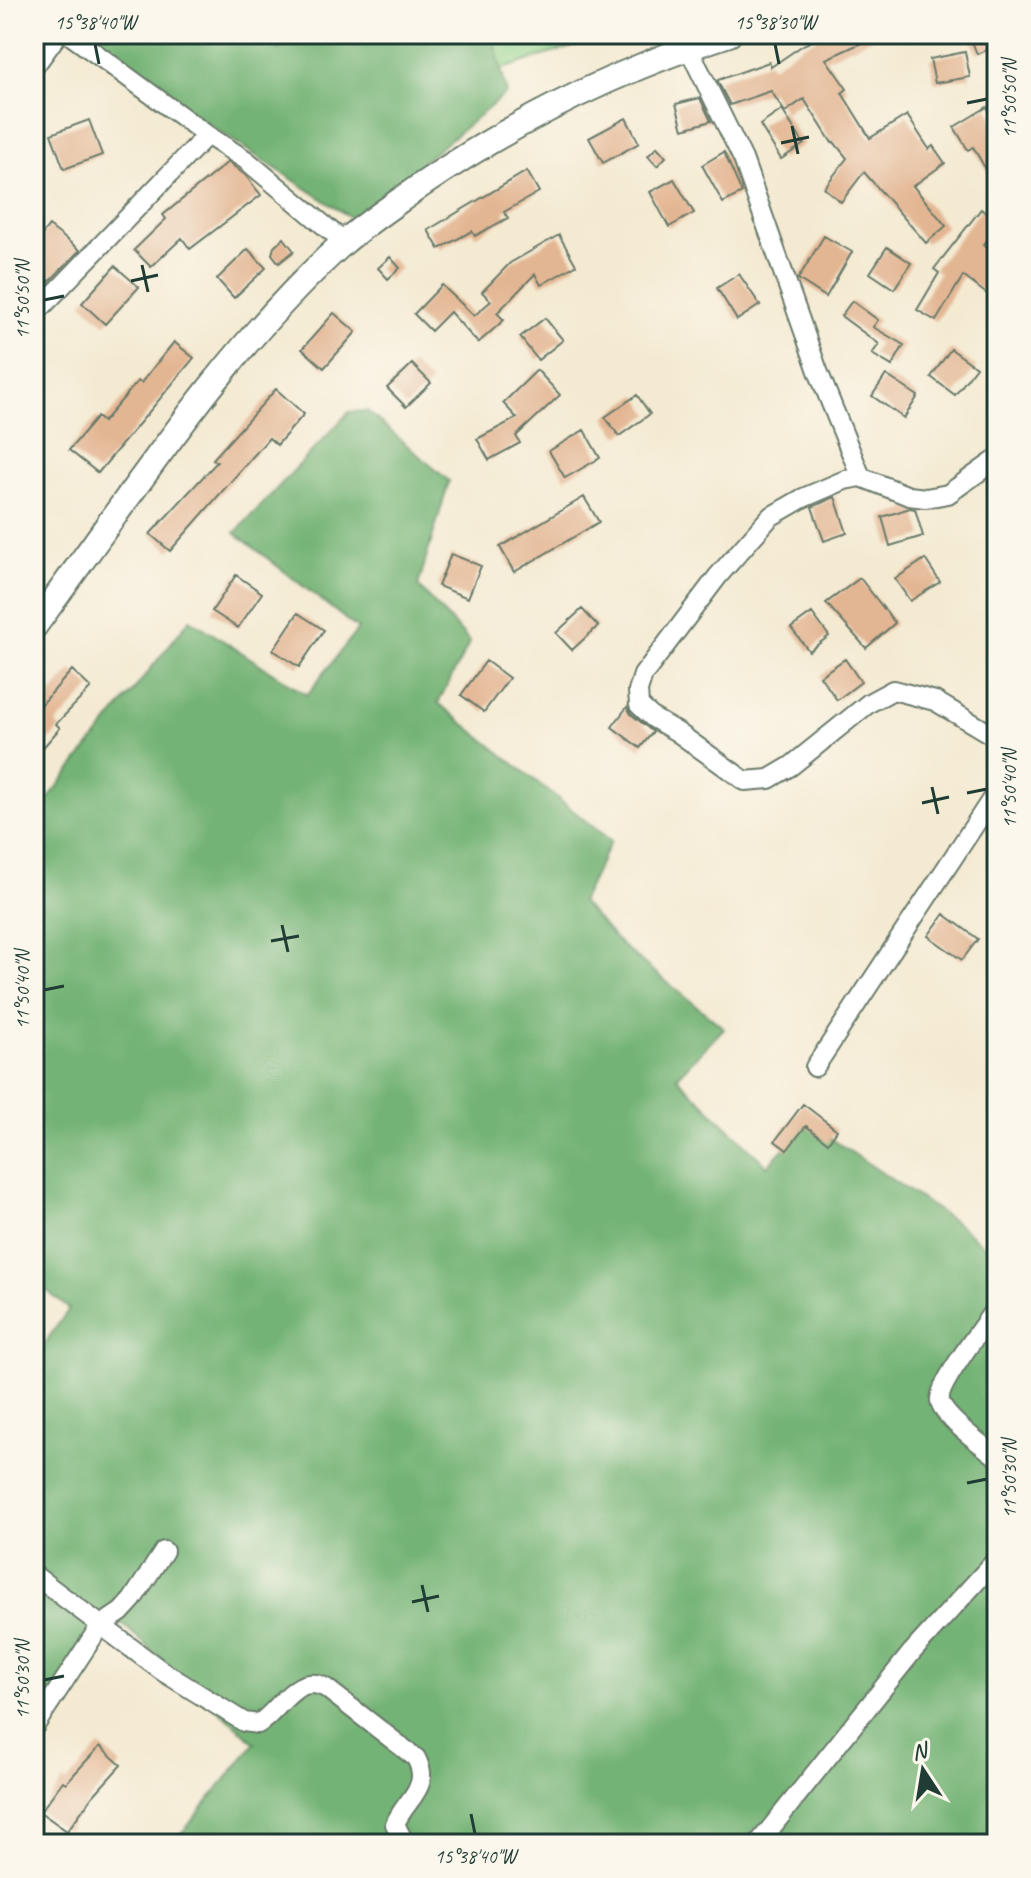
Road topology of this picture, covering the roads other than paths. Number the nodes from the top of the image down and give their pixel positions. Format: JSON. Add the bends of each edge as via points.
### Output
{"nodes":[{"id":1,"x":58,"y":34,"type":"edge"},
{"id":2,"x":69,"y":34,"type":"edge"},
{"id":3,"x":729,"y":34,"type":"edge"},
{"id":4,"x":688,"y":47,"type":"junction"},
{"id":5,"x":34,"y":67,"type":"edge"},
{"id":6,"x":207,"y":135,"type":"junction"},
{"id":7,"x":344,"y":242,"type":"junction"},
{"id":8,"x":34,"y":315,"type":"edge"},
{"id":9,"x":997,"y":459,"type":"edge"},
{"id":10,"x":861,"y":477,"type":"junction"},
{"id":11,"x":34,"y":627,"type":"edge"},
{"id":12,"x":997,"y":738,"type":"edge"},
{"id":13,"x":997,"y":791,"type":"edge"},
{"id":14,"x":815,"y":1067,"type":"dead end"},
{"id":15,"x":997,"y":1306,"type":"edge"},
{"id":16,"x":997,"y":1457,"type":"edge"},
{"id":17,"x":164,"y":1551,"type":"dead end"},
{"id":18,"x":997,"y":1559,"type":"edge"},
{"id":19,"x":34,"y":1575,"type":"edge"},
{"id":20,"x":100,"y":1626,"type":"junction"},
{"id":21,"x":34,"y":1727,"type":"edge"},
{"id":22,"x":405,"y":1844,"type":"edge"},
{"id":23,"x":758,"y":1844,"type":"edge"}],
"edges":[{"from":1,"to":5,"type":"street"},
{"from":2,"to":6,"type":"street"},
{"from":3,"to":4,"type":"main road"},
{"from":4,"to":7,"type":"main road","via":[[506,132]]},
{"from":4,"to":10,"type":"street","via":[[743,159]]},
{"from":6,"to":7,"type":"street","via":[[265,174]]},
{"from":6,"to":8,"type":"street"},
{"from":7,"to":11,"type":"main road","via":[[236,358]]},
{"from":9,"to":10,"type":"street","via":[[948,494],[926,498]]},
{"from":10,"to":12,"type":"street","via":[[803,498],[752,535],[643,675],[639,705],[745,781],[769,779],[791,766],[893,690],[935,701]]},
{"from":13,"to":14,"type":"street"},
{"from":15,"to":16,"type":"street","via":[[943,1383],[940,1402]]},
{"from":17,"to":20,"type":"street","via":[[132,1600]]},
{"from":18,"to":23,"type":"street","via":[[912,1652]]},
{"from":19,"to":20,"type":"street"},
{"from":20,"to":21,"type":"street"},
{"from":20,"to":22,"type":"street","via":[[250,1724],[265,1720],[296,1687],[314,1683],[326,1688],[416,1758],[423,1781],[395,1824]]}]}
